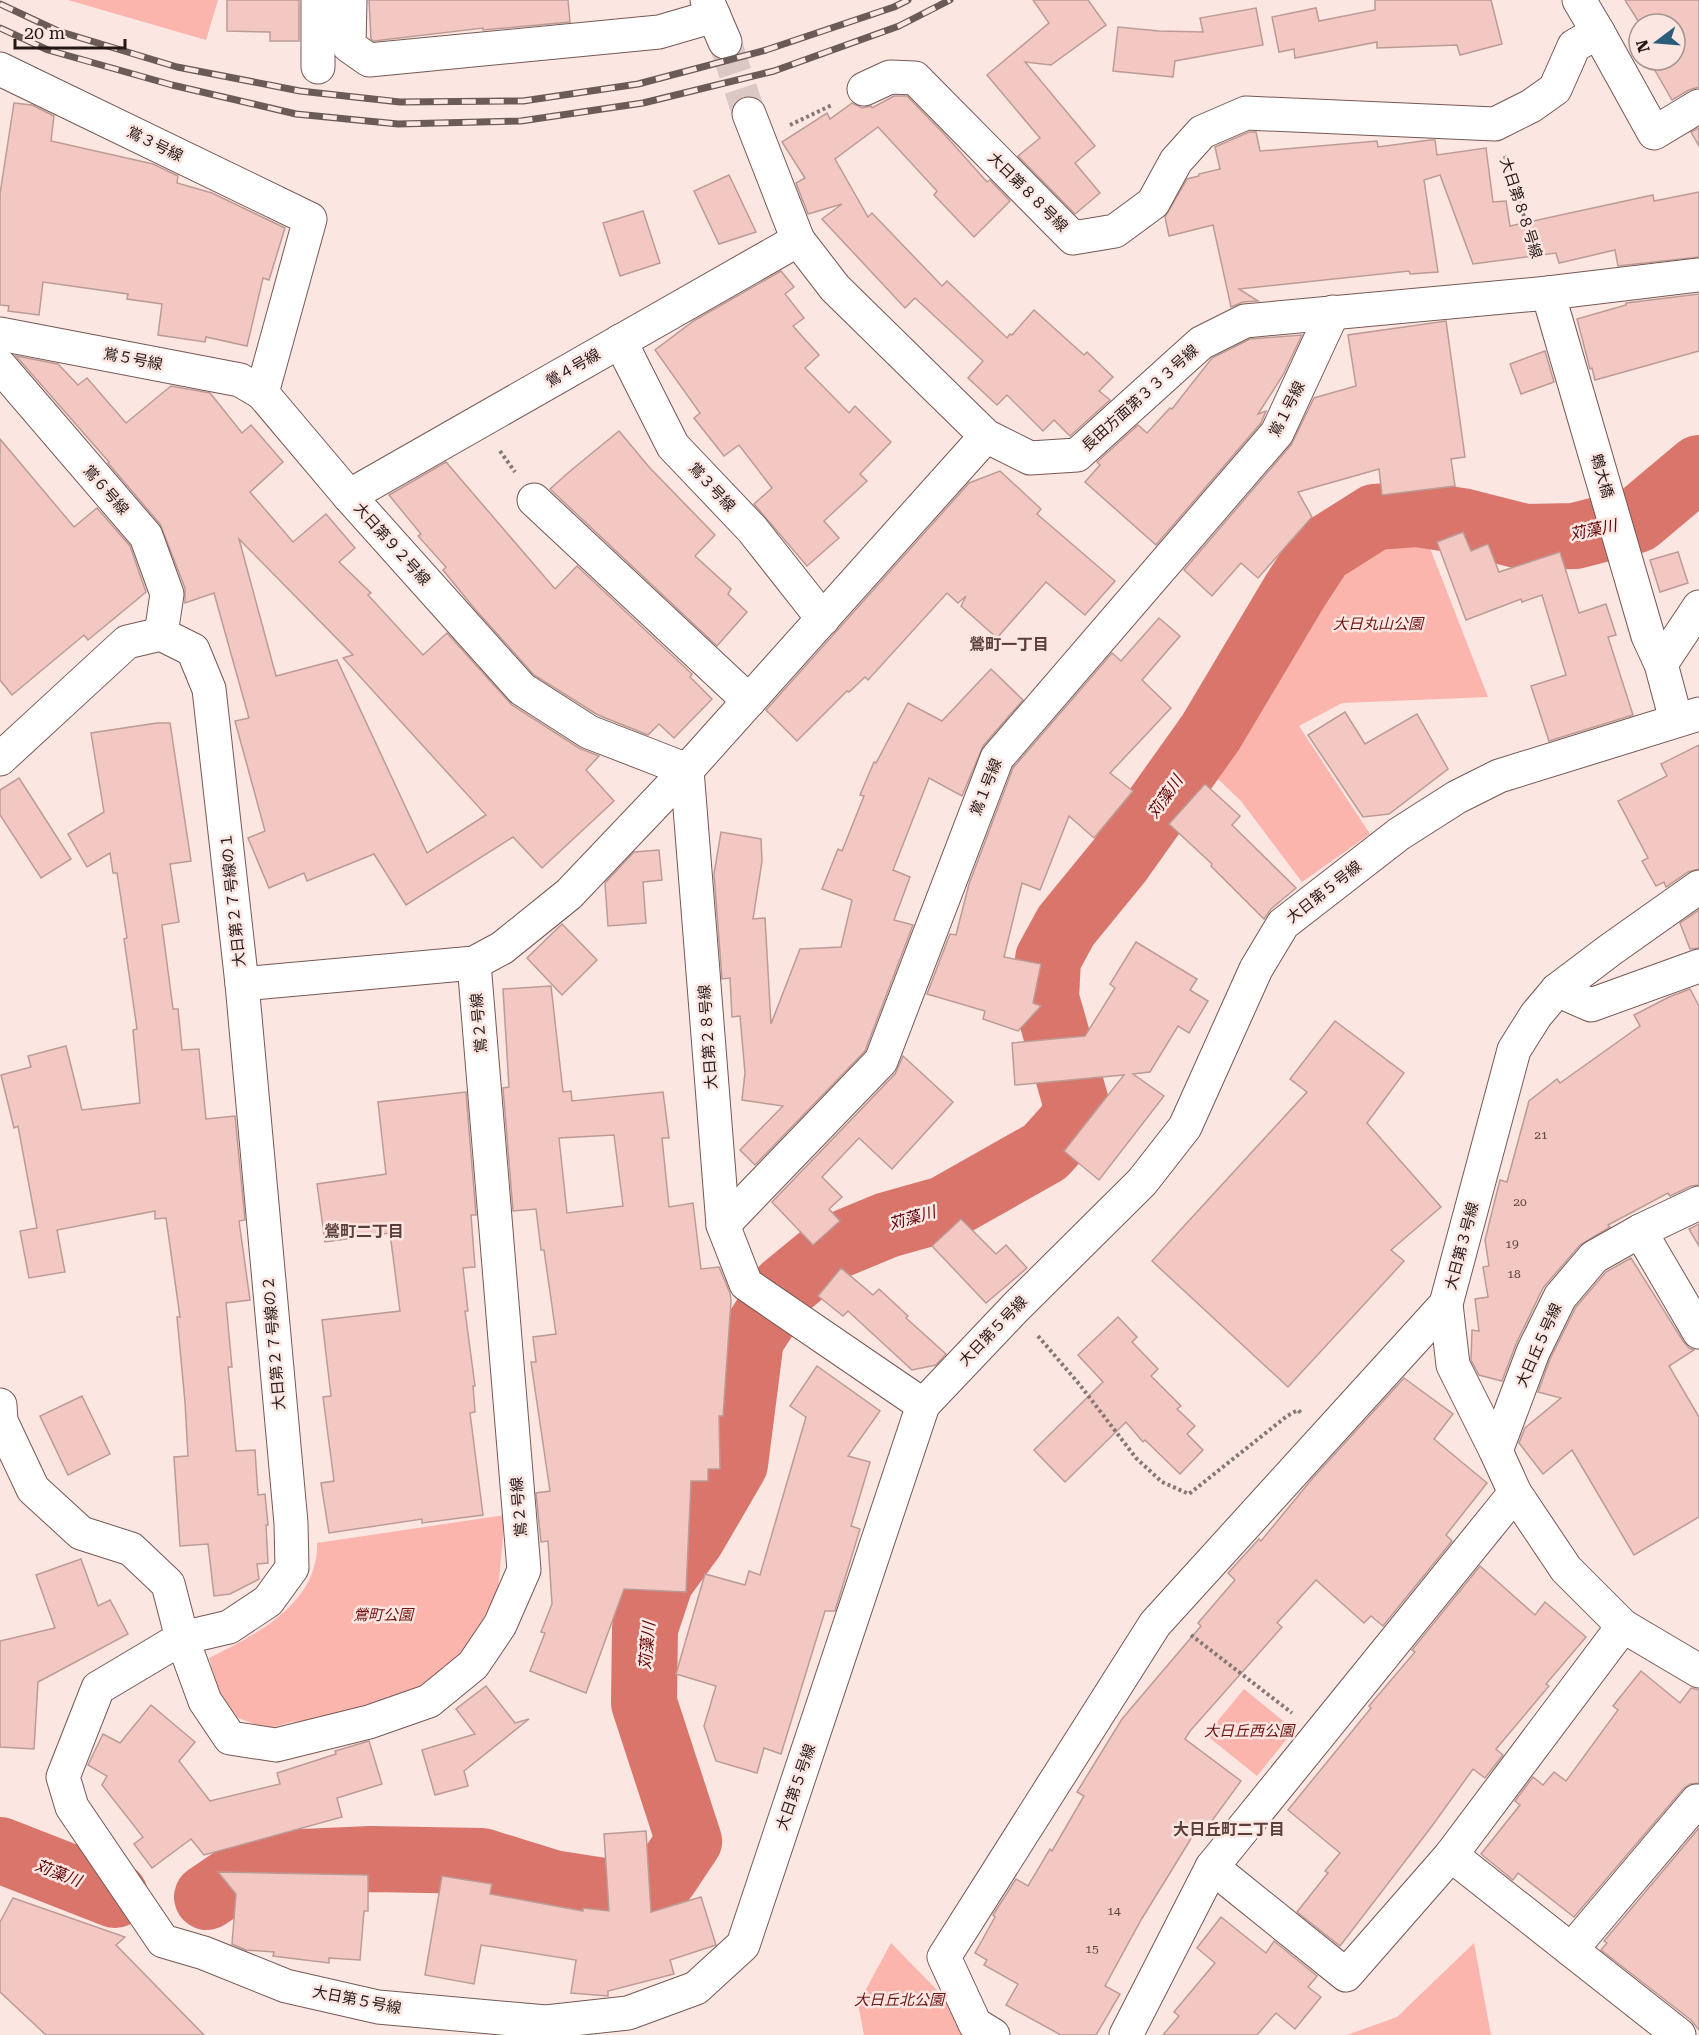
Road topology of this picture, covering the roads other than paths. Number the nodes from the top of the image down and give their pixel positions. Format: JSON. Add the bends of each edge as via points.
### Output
{"nodes":[{"id":1,"x":318,"y":0,"type":"edge"},
{"id":2,"x":350,"y":0,"type":"edge"},
{"id":3,"x":1579,"y":0,"type":"edge"},
{"id":4,"x":715,"y":19,"type":"edge"},
{"id":5,"x":1598,"y":32,"type":"junction"},
{"id":6,"x":318,"y":67,"type":"dead end"},
{"id":7,"x":0,"y":69,"type":"edge"},
{"id":8,"x":864,"y":89,"type":"road end"},
{"id":9,"x":1699,"y":106,"type":"edge"},
{"id":10,"x":760,"y":130,"type":"tunnel mouth"},
{"id":11,"x":798,"y":240,"type":"junction"},
{"id":12,"x":1699,"y":275,"type":"edge"},
{"id":13,"x":1548,"y":293,"type":"junction"},
{"id":14,"x":1333,"y":312,"type":"junction"},
{"id":15,"x":0,"y":334,"type":"edge"},
{"id":16,"x":620,"y":341,"type":"junction"},
{"id":17,"x":0,"y":366,"type":"edge"},
{"id":18,"x":262,"y":393,"type":"junction"},
{"id":19,"x":986,"y":436,"type":"junction"},
{"id":20,"x":526,"y":488,"type":"road end"},
{"id":21,"x":349,"y":496,"type":"junction"},
{"id":22,"x":1699,"y":607,"type":"edge"},
{"id":23,"x":823,"y":619,"type":"junction"},
{"id":24,"x":161,"y":634,"type":"junction"},
{"id":25,"x":1654,"y":650,"type":"junction"},
{"id":26,"x":749,"y":701,"type":"junction"},
{"id":27,"x":1688,"y":717,"type":"edge"},
{"id":28,"x":0,"y":759,"type":"edge"},
{"id":29,"x":687,"y":770,"type":"junction"},
{"id":30,"x":1699,"y":887,"type":"edge"},
{"id":31,"x":474,"y":963,"type":"junction"},
{"id":32,"x":1699,"y":966,"type":"edge"},
{"id":33,"x":242,"y":984,"type":"junction"},
{"id":34,"x":1557,"y":990,"type":"junction"},
{"id":35,"x":1699,"y":1203,"type":"edge"},
{"id":36,"x":723,"y":1225,"type":"junction"},
{"id":37,"x":1640,"y":1231,"type":"junction"},
{"id":38,"x":1446,"y":1304,"type":"junction"},
{"id":39,"x":1699,"y":1332,"type":"edge"},
{"id":40,"x":0,"y":1405,"type":"edge"},
{"id":41,"x":923,"y":1405,"type":"junction"},
{"id":42,"x":1496,"y":1451,"type":"junction"},
{"id":43,"x":1515,"y":1493,"type":"junction"},
{"id":44,"x":1623,"y":1626,"type":"junction"},
{"id":45,"x":182,"y":1638,"type":"junction"},
{"id":46,"x":1699,"y":1671,"type":"edge"},
{"id":47,"x":1697,"y":1801,"type":"dead end"},
{"id":48,"x":1451,"y":1855,"type":"junction"},
{"id":49,"x":1212,"y":1867,"type":"junction"},
{"id":50,"x":1571,"y":1950,"type":"junction"},
{"id":51,"x":378,"y":2007,"type":"junction"},
{"id":52,"x":440,"y":2035,"type":"edge"},
{"id":53,"x":993,"y":2035,"type":"edge"},
{"id":54,"x":1126,"y":2035,"type":"edge"},
{"id":55,"x":1679,"y":2035,"type":"edge"}],
"edges":[{"from":1,"to":6,"type":"street"},
{"from":2,"to":4,"type":"street","via":[[349,46],[369,60],[659,32]]},
{"from":3,"to":5,"type":"street"},
{"from":5,"to":8,"type":"street","name":"大日第８８号線","via":[[1574,46],[1555,89],[1495,124],[1246,113],[1202,132],[1176,161],[1153,203],[1115,231],[1073,238],[915,78],[890,76]]},
{"from":5,"to":9,"type":"street","via":[[1654,133]]},
{"from":7,"to":18,"type":"street","name":"鴬３号線","via":[[310,219]]},
{"from":10,"to":11,"type":"street","name":"長田方面第３３３号線"},
{"from":11,"to":16,"type":"street","name":"鶯４号線"},
{"from":11,"to":19,"type":"street","name":"長田方面第３３３号線","via":[[835,288]]},
{"from":12,"to":13,"type":"street","name":"長田方面第３３３号線"},
{"from":13,"to":14,"type":"street","name":"長田方面第３３３号線"},
{"from":13,"to":25,"type":"street","name":"鵯大橋"},
{"from":14,"to":19,"type":"street","name":"長田方面第３３３号線","via":[[1245,321],[1201,343],[1077,454],[1030,458]]},
{"from":14,"to":36,"type":"street","name":"鴬１号線","via":[[1277,433],[996,758],[881,1060]]},
{"from":15,"to":18,"type":"street","name":"鴬５号線","via":[[240,380]]},
{"from":16,"to":21,"type":"street","name":"鶯４号線"},
{"from":16,"to":23,"type":"street","name":"鴬３号線","via":[[673,446],[752,529]]},
{"from":17,"to":24,"type":"street","name":"鴬６号線","via":[[146,536],[167,594]]},
{"from":18,"to":21,"type":"street","name":"大日第９２号線"},
{"from":19,"to":23,"type":"street","name":"大日第２７号線の１"},
{"from":20,"to":26,"type":"street"},
{"from":21,"to":29,"type":"street","name":"大日第９２号線","via":[[522,689],[588,732]]},
{"from":22,"to":25,"type":"street"},
{"from":23,"to":26,"type":"street","name":"大日第２７号線の１"},
{"from":24,"to":28,"type":"street","via":[[127,642]]},
{"from":24,"to":33,"type":"street","name":"大日第２７号線の１","via":[[193,650],[209,689]]},
{"from":25,"to":27,"type":"street","name":"鵯大橋"},
{"from":26,"to":29,"type":"street","name":"大日第２７号線の１"},
{"from":27,"to":41,"type":"street","name":"大日第５号線","via":[[1498,776],[1399,834],[1283,924],[1256,969],[1185,1127],[1142,1182]]},
{"from":29,"to":31,"type":"street","name":"大日第２７号線の１","via":[[569,894],[502,948]]},
{"from":29,"to":36,"type":"street","name":"大日第２８号線"},
{"from":30,"to":34,"type":"street","name":"大日第３号線"},
{"from":31,"to":33,"type":"street","name":"大日第２７号線の１"},
{"from":31,"to":45,"type":"street","name":"鴬２号線","via":[[524,1570],[512,1598],[500,1625],[473,1665],[429,1701],[369,1722],[276,1744],[230,1738],[205,1701]]},
{"from":32,"to":34,"type":"street","via":[[1591,1005]]},
{"from":33,"to":45,"type":"street","name":"大日第２７号線の２","via":[[292,1568],[268,1601],[229,1627]]},
{"from":34,"to":38,"type":"street","name":"大日第３号線","via":[[1514,1050]]},
{"from":35,"to":37,"type":"street","name":"大日丘５号線"},
{"from":36,"to":41,"type":"street","name":"大日第２８号線","via":[[746,1284]]},
{"from":37,"to":39,"type":"street"},
{"from":37,"to":42,"type":"street","name":"大日丘５号線","via":[[1594,1257],[1560,1297],[1533,1352]]},
{"from":38,"to":42,"type":"street","name":"大日第３号線","via":[[1453,1365]]},
{"from":38,"to":53,"type":"street","via":[[1155,1624],[944,1957],[975,2024]]},
{"from":40,"to":45,"type":"street","via":[[1,1421],[33,1489],[81,1533],[131,1549],[168,1584]]},
{"from":41,"to":51,"type":"street","name":"大日第５号線","via":[[743,1945],[696,1988],[628,2013],[546,2022]]},
{"from":42,"to":43,"type":"street","name":"大日第３号線"},
{"from":43,"to":44,"type":"street","name":"大日第３号線","via":[[1566,1569]]},
{"from":43,"to":49,"type":"street"},
{"from":44,"to":46,"type":"street","name":"大日第３号線"},
{"from":44,"to":48,"type":"street"},
{"from":45,"to":51,"type":"street","name":"大日第５号線","via":[[98,1688],[63,1777],[72,1807],[163,1941],[286,1986]]},
{"from":47,"to":50,"type":"street"},
{"from":48,"to":49,"type":"street","via":[[1346,1975]]},
{"from":48,"to":50,"type":"street"},
{"from":49,"to":54,"type":"street"},
{"from":50,"to":55,"type":"street"},
{"from":51,"to":52,"type":"street"}]}
